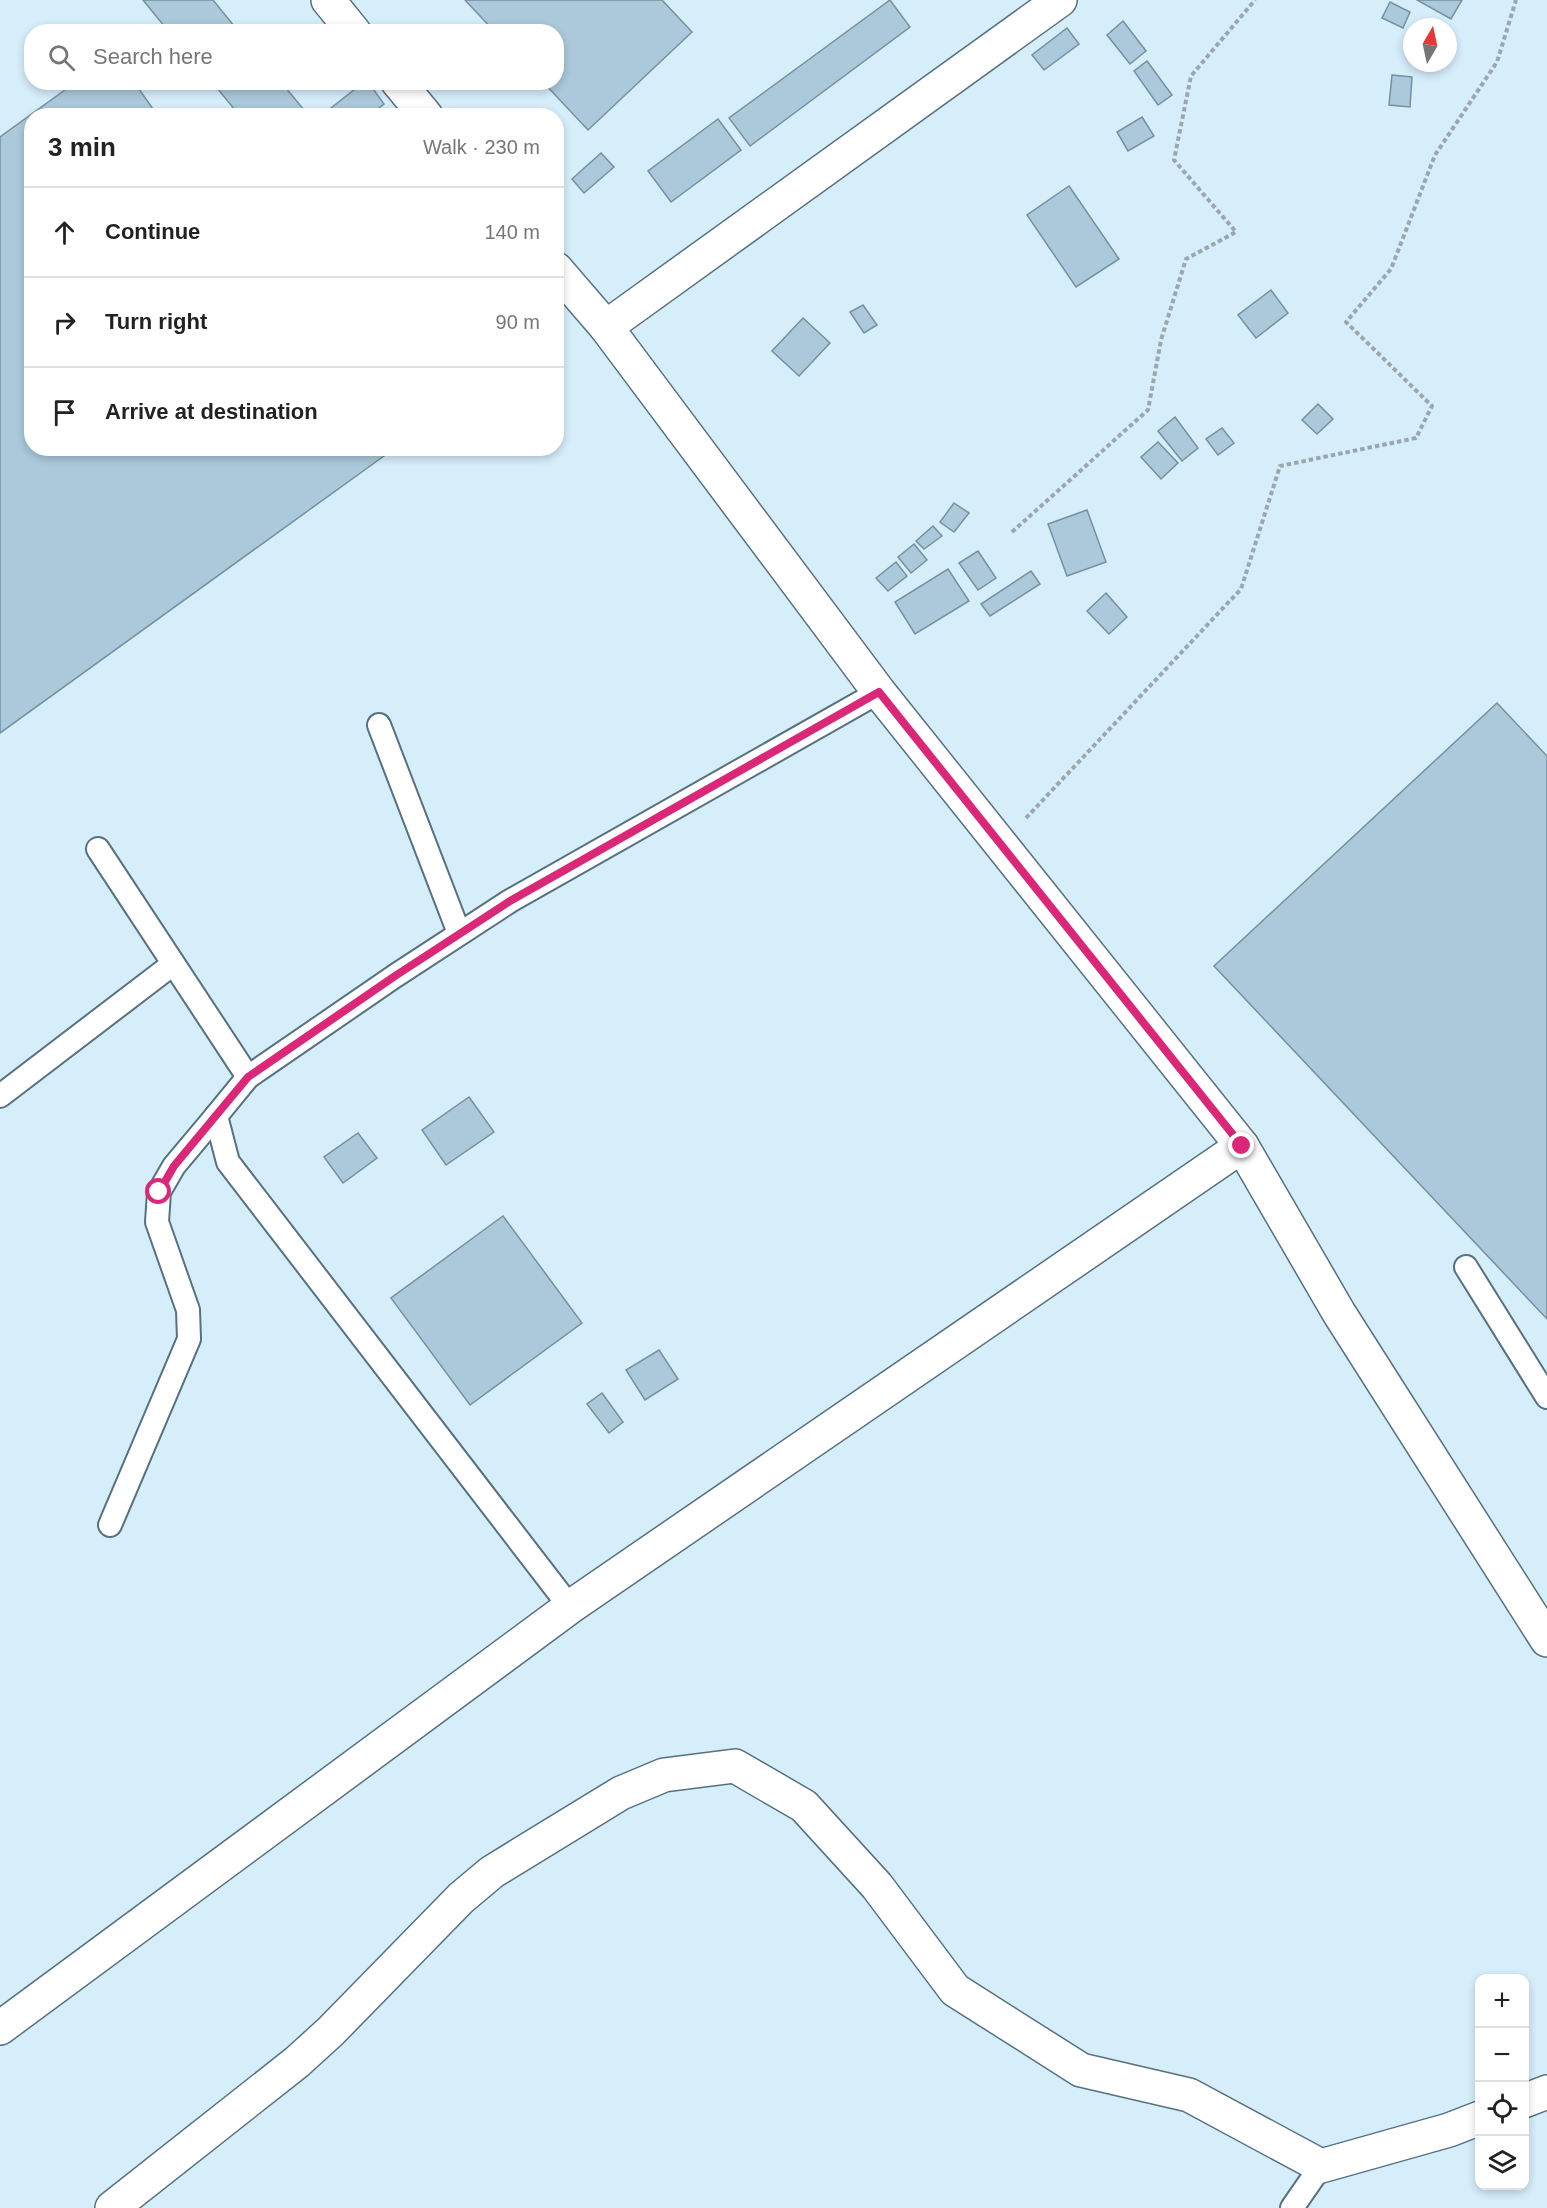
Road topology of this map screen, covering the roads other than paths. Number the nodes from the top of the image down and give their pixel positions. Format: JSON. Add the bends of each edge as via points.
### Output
{"nodes":[{"id":1,"x":328,"y":0,"type":"edge"},
{"id":2,"x":1060,"y":0,"type":"edge"},
{"id":3,"x":348,"y":24,"type":"edge"},
{"id":4,"x":405,"y":90,"type":"edge"},
{"id":5,"x":419,"y":108,"type":"edge"},
{"id":6,"x":564,"y":278,"type":"edge"},
{"id":7,"x":606,"y":327,"type":"junction"},
{"id":8,"x":879,"y":692,"type":"junction"},
{"id":9,"x":379,"y":725,"type":"dead end"},
{"id":10,"x":98,"y":849,"type":"dead end"},
{"id":11,"x":459,"y":933,"type":"junction"},
{"id":12,"x":173,"y":964,"type":"junction"},
{"id":13,"x":248,"y":1077,"type":"junction"},
{"id":14,"x":0,"y":1096,"type":"edge"},
{"id":15,"x":216,"y":1116,"type":"junction"},
{"id":16,"x":1242,"y":1146,"type":"junction"},
{"id":17,"x":1466,"y":1267,"type":"dead end"},
{"id":18,"x":1547,"y":1397,"type":"edge"},
{"id":19,"x":110,"y":1525,"type":"dead end"},
{"id":20,"x":570,"y":1607,"type":"junction"},
{"id":21,"x":1547,"y":1640,"type":"edge"},
{"id":22,"x":0,"y":2028,"type":"edge"},
{"id":23,"x":1547,"y":2092,"type":"edge"},
{"id":24,"x":1529,"y":2099,"type":"edge"},
{"id":25,"x":1475,"y":2120,"type":"edge"},
{"id":26,"x":1321,"y":2166,"type":"junction"},
{"id":27,"x":112,"y":2208,"type":"edge"},
{"id":28,"x":1292,"y":2208,"type":"edge"}],
"edges":[{"from":1,"to":3,"type":"street"},
{"from":2,"to":7,"type":"street"},
{"from":4,"to":5,"type":"street"},
{"from":6,"to":7,"type":"street"},
{"from":7,"to":8,"type":"street"},
{"from":8,"to":11,"type":"lane"},
{"from":8,"to":16,"type":"street"},
{"from":9,"to":11,"type":"lane"},
{"from":10,"to":12,"type":"lane"},
{"from":11,"to":13,"type":"lane"},
{"from":12,"to":13,"type":"lane"},
{"from":12,"to":14,"type":"lane"},
{"from":13,"to":15,"type":"lane"},
{"from":15,"to":19,"type":"lane","via":[[174,1166],[159,1192],[157,1222],[188,1310],[189,1339]]},
{"from":15,"to":20,"type":"lane","via":[[228,1162]]},
{"from":16,"to":20,"type":"street"},
{"from":16,"to":21,"type":"street","via":[[1339,1313]]},
{"from":17,"to":18,"type":"lane"},
{"from":20,"to":22,"type":"street"},
{"from":23,"to":24,"type":"street"},
{"from":25,"to":26,"type":"street"},
{"from":26,"to":27,"type":"street","via":[[1189,2095],[1081,2070],[955,1990],[877,1886],[804,1806],[735,1766],[664,1774],[621,1793],[492,1872],[461,1898],[305,2055]]},
{"from":26,"to":28,"type":"lane"}]}
